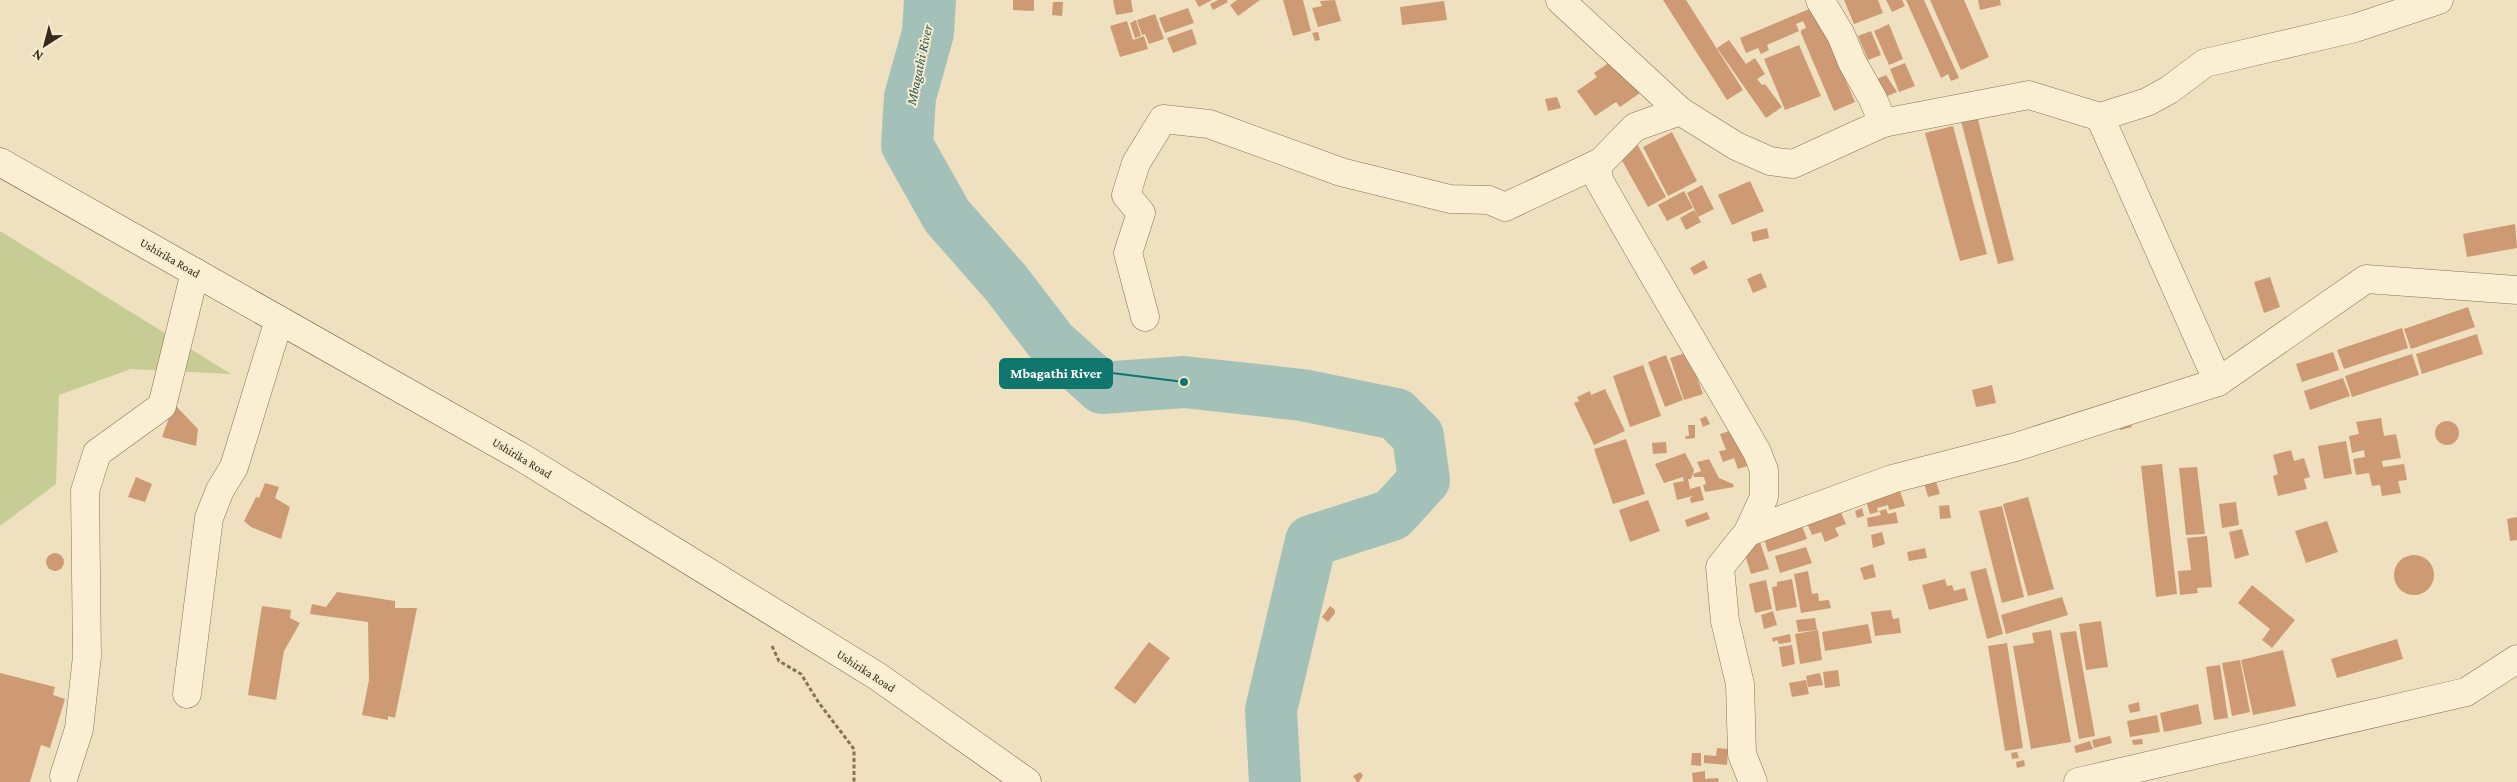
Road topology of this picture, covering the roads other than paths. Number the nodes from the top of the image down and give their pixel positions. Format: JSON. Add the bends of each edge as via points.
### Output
{"nodes":[{"id":1,"x":1560,"y":0,"type":"edge"},
{"id":2,"x":1820,"y":0,"type":"edge"},
{"id":3,"x":2439,"y":0,"type":"edge"},
{"id":4,"x":1680,"y":111,"type":"junction"},
{"id":5,"x":2100,"y":117,"type":"junction"},
{"id":6,"x":1883,"y":123,"type":"junction"},
{"id":7,"x":0,"y":162,"type":"edge"},
{"id":8,"x":1601,"y":162,"type":"junction"},
{"id":9,"x":195,"y":272,"type":"junction"},
{"id":10,"x":2517,"y":290,"type":"edge"},
{"id":11,"x":1146,"y":317,"type":"dead end"},
{"id":12,"x":279,"y":320,"type":"junction"},
{"id":13,"x":2218,"y":382,"type":"junction"},
{"id":14,"x":1748,"y":532,"type":"junction"},
{"id":15,"x":2517,"y":659,"type":"edge"},
{"id":16,"x":187,"y":694,"type":"dead end"},
{"id":17,"x":64,"y":776,"type":"dead end"},
{"id":18,"x":1026,"y":782,"type":"edge"},
{"id":19,"x":1753,"y":782,"type":"edge"},
{"id":20,"x":2078,"y":782,"type":"edge"}],
"edges":[{"from":1,"to":4,"type":"street"},
{"from":2,"to":6,"type":"street","via":[[1841,35]]},
{"from":3,"to":5,"type":"street","via":[[2355,28],[2205,63],[2147,102]]},
{"from":4,"to":6,"type":"street","via":[[1736,146],[1770,161],[1793,164]]},
{"from":4,"to":8,"type":"street","via":[[1635,127]]},
{"from":5,"to":6,"type":"street","via":[[2030,95]]},
{"from":5,"to":13,"type":"street"},
{"from":7,"to":9,"type":"street","name":"Ushirika Road"},
{"from":8,"to":11,"type":"street","via":[[1505,207],[1489,200],[1450,199],[1341,172],[1209,124],[1163,119],[1136,163],[1126,195],[1141,213],[1128,253]]},
{"from":8,"to":14,"type":"street","via":[[1597,169],[1599,180],[1701,352],[1764,470],[1764,497]]},
{"from":9,"to":12,"type":"street","name":"Ushirika Road"},
{"from":9,"to":17,"type":"street","via":[[162,406],[97,453],[85,491],[87,656],[79,729]]},
{"from":10,"to":13,"type":"street","via":[[2366,279]]},
{"from":12,"to":16,"type":"street","via":[[234,467],[220,490],[210,518]]},
{"from":12,"to":18,"type":"street","name":"Ushirika Road","via":[[523,458],[845,656]]},
{"from":13,"to":14,"type":"street","via":[[2016,447],[1892,479]]},
{"from":14,"to":19,"type":"street","via":[[1720,566],[1725,621],[1740,684],[1742,754]]},
{"from":15,"to":20,"type":"street","via":[[2466,692]]}]}
